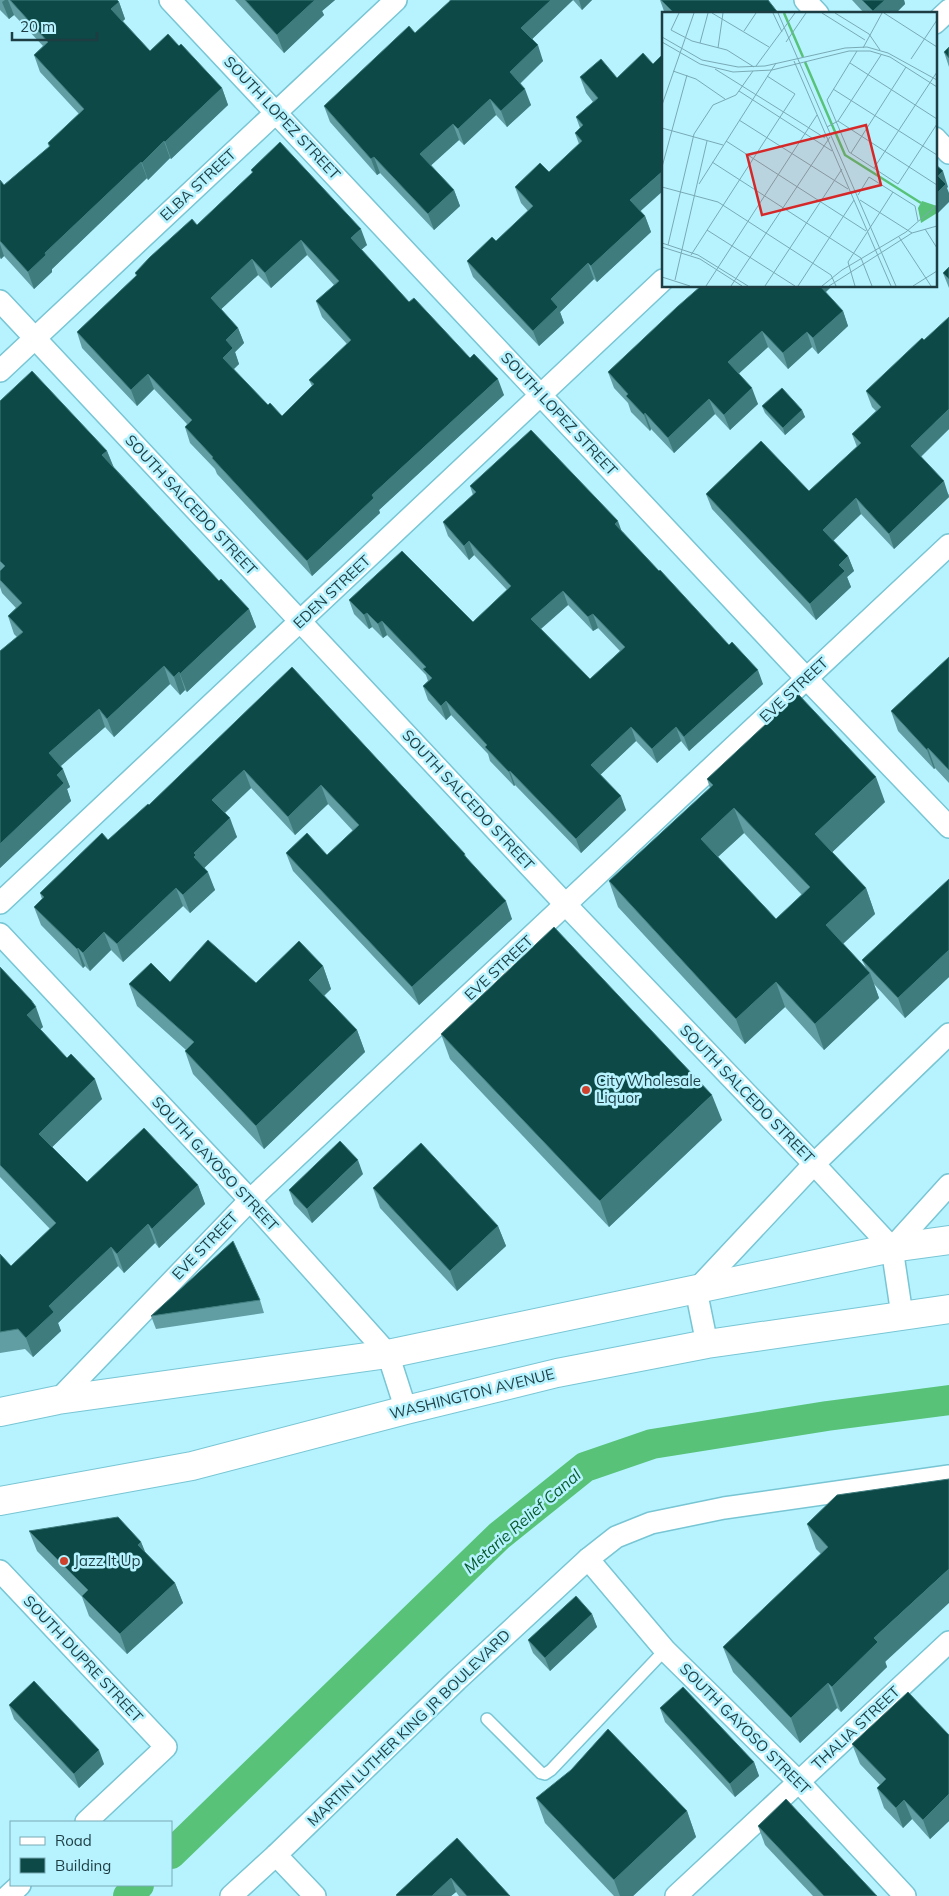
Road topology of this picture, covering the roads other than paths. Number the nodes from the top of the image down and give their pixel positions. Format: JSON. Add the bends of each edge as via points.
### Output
{"nodes":[{"id":1,"x":170,"y":0,"type":"edge"},
{"id":2,"x":396,"y":0,"type":"edge"},
{"id":3,"x":805,"y":0,"type":"edge"},
{"id":4,"x":949,"y":10,"type":"edge"},
{"id":5,"x":816,"y":12,"type":"edge"},
{"id":6,"x":936,"y":22,"type":"edge"},
{"id":7,"x":276,"y":112,"type":"junction"},
{"id":8,"x":936,"y":139,"type":"edge"},
{"id":9,"x":949,"y":153,"type":"edge"},
{"id":10,"x":662,"y":281,"type":"edge"},
{"id":11,"x":0,"y":301,"type":"edge"},
{"id":12,"x":35,"y":338,"type":"junction"},
{"id":13,"x":0,"y":371,"type":"edge"},
{"id":14,"x":541,"y":395,"type":"junction"},
{"id":15,"x":949,"y":545,"type":"edge"},
{"id":16,"x":300,"y":622,"type":"junction"},
{"id":17,"x":806,"y":678,"type":"junction"},
{"id":18,"x":949,"y":827,"type":"edge"},
{"id":19,"x":0,"y":903,"type":"edge"},
{"id":20,"x":566,"y":905,"type":"junction"},
{"id":21,"x":0,"y":934,"type":"edge"},
{"id":22,"x":949,"y":1034,"type":"edge"},
{"id":23,"x":814,"y":1164,"type":"junction"},
{"id":24,"x":949,"y":1184,"type":"edge"},
{"id":25,"x":250,"y":1200,"type":"junction"},
{"id":26,"x":949,"y":1240,"type":"edge"},
{"id":27,"x":892,"y":1248,"type":"junction"},
{"id":28,"x":696,"y":1290,"type":"junction"},
{"id":29,"x":949,"y":1308,"type":"edge"},
{"id":30,"x":902,"y":1315,"type":"junction"},
{"id":31,"x":707,"y":1344,"type":"junction"},
{"id":32,"x":388,"y":1354,"type":"junction"},
{"id":33,"x":58,"y":1400,"type":"junction"},
{"id":34,"x":406,"y":1410,"type":"junction"},
{"id":35,"x":0,"y":1412,"type":"edge"},
{"id":36,"x":949,"y":1476,"type":"edge"},
{"id":37,"x":0,"y":1501,"type":"edge"},
{"id":38,"x":588,"y":1559,"type":"junction"},
{"id":39,"x":0,"y":1571,"type":"edge"},
{"id":40,"x":949,"y":1642,"type":"edge"},
{"id":41,"x":665,"y":1650,"type":"junction"},
{"id":42,"x":487,"y":1719,"type":"dead end"},
{"id":43,"x":799,"y":1782,"type":"junction"},
{"id":44,"x":87,"y":1821,"type":"edge"},
{"id":45,"x":276,"y":1855,"type":"junction"},
{"id":46,"x":19,"y":1886,"type":"edge"},
{"id":47,"x":8,"y":1896,"type":"edge"},
{"id":48,"x":231,"y":1896,"type":"edge"},
{"id":49,"x":315,"y":1896,"type":"edge"},
{"id":50,"x":676,"y":1896,"type":"edge"},
{"id":51,"x":905,"y":1896,"type":"edge"}],
"edges":[{"from":1,"to":7,"type":"street","name":"SOUTH LOPEZ STREET"},
{"from":2,"to":7,"type":"street","name":"ELBA STREET"},
{"from":3,"to":5,"type":"street"},
{"from":4,"to":6,"type":"street"},
{"from":7,"to":12,"type":"street","name":"ELBA STREET"},
{"from":7,"to":14,"type":"street","name":"SOUTH LOPEZ STREET"},
{"from":8,"to":9,"type":"street"},
{"from":10,"to":14,"type":"street","name":"EDEN STREET"},
{"from":11,"to":12,"type":"street","name":"SOUTH SALCEDO STREET"},
{"from":12,"to":13,"type":"street","name":"ELBA STREET"},
{"from":12,"to":16,"type":"street","name":"SOUTH SALCEDO STREET"},
{"from":14,"to":16,"type":"street","name":"EDEN STREET"},
{"from":14,"to":17,"type":"street","name":"SOUTH LOPEZ STREET"},
{"from":15,"to":17,"type":"street","name":"EVE STREET"},
{"from":16,"to":19,"type":"street","name":"EDEN STREET"},
{"from":16,"to":20,"type":"street","name":"SOUTH SALCEDO STREET"},
{"from":17,"to":18,"type":"street","name":"SOUTH LOPEZ STREET"},
{"from":17,"to":20,"type":"street","name":"EVE STREET"},
{"from":20,"to":23,"type":"street","name":"SOUTH SALCEDO STREET"},
{"from":20,"to":25,"type":"street","name":"EVE STREET"},
{"from":21,"to":25,"type":"street","name":"SOUTH GAYOSO STREET"},
{"from":22,"to":23,"type":"street"},
{"from":23,"to":27,"type":"street","name":"SOUTH SALCEDO STREET"},
{"from":23,"to":28,"type":"street"},
{"from":24,"to":27,"type":"street"},
{"from":25,"to":32,"type":"street","name":"SOUTH GAYOSO STREET"},
{"from":25,"to":33,"type":"street","name":"EVE STREET"},
{"from":26,"to":27,"type":"street"},
{"from":27,"to":28,"type":"street"},
{"from":27,"to":30,"type":"street"},
{"from":28,"to":31,"type":"street"},
{"from":28,"to":32,"type":"street"},
{"from":29,"to":30,"type":"street","name":"WASHINGTON AVENUE"},
{"from":30,"to":31,"type":"street","name":"WASHINGTON AVENUE"},
{"from":31,"to":34,"type":"street","name":"WASHINGTON AVENUE","via":[[557,1373]]},
{"from":32,"to":33,"type":"street"},
{"from":32,"to":34,"type":"street","name":"SOUTH GAYOSO STREET"},
{"from":33,"to":35,"type":"street"},
{"from":34,"to":37,"type":"street","name":"WASHINGTON AVENUE","via":[[192,1466]]},
{"from":36,"to":38,"type":"street","via":[[724,1508],[651,1522],[616,1537]]},
{"from":38,"to":41,"type":"street","name":"SOUTH GAYOSO STREET"},
{"from":38,"to":45,"type":"street","name":"MARTIN LUTHER KING JR BOULEVARD"},
{"from":39,"to":44,"type":"street","name":"SOUTH DUPRE STREET","via":[[166,1747]]},
{"from":40,"to":43,"type":"street","name":"THALIA STREET"},
{"from":41,"to":42,"type":"lane","via":[[545,1774]]},
{"from":41,"to":43,"type":"street","name":"SOUTH GAYOSO STREET"},
{"from":43,"to":50,"type":"street","name":"THALIA STREET"},
{"from":43,"to":51,"type":"street","name":"SOUTH GAYOSO STREET"},
{"from":45,"to":48,"type":"street","name":"MARTIN LUTHER KING JR BOULEVARD"},
{"from":45,"to":49,"type":"street"},
{"from":46,"to":47,"type":"street"}]}
